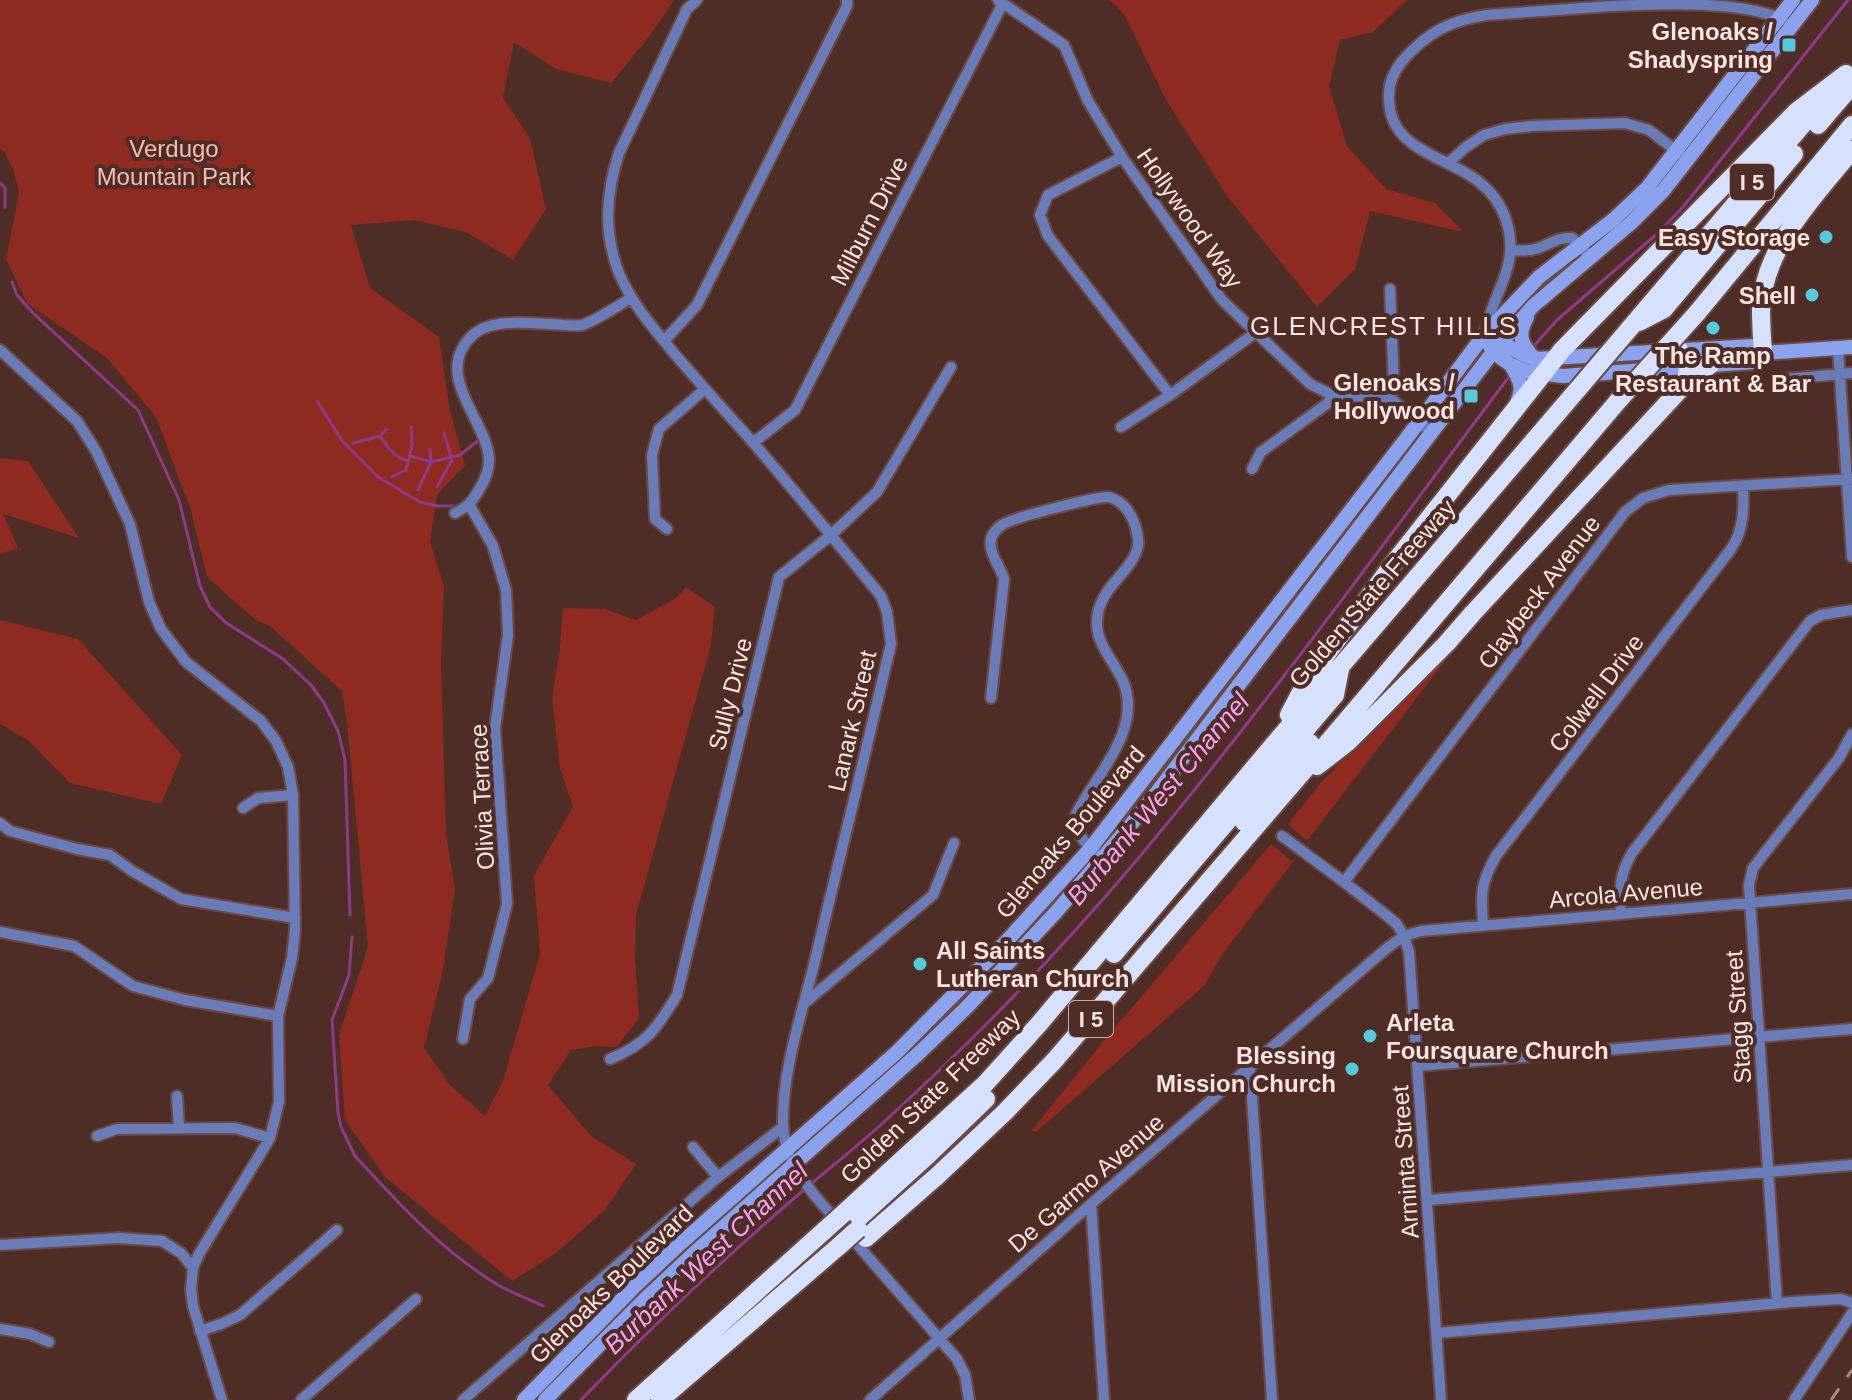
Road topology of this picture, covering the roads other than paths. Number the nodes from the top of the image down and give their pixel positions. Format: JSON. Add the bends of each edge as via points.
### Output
{"nodes":[{"id":1,"x":697,"y":0,"type":"edge"},
{"id":2,"x":847,"y":0,"type":"edge"},
{"id":3,"x":1793,"y":0,"type":"edge"},
{"id":4,"x":1812,"y":0,"type":"edge"},
{"id":5,"x":1000,"y":2,"type":"edge"},
{"id":6,"x":1552,"y":5,"type":"edge"},
{"id":7,"x":1785,"y":22,"type":"junction"},
{"id":8,"x":1850,"y":75,"type":"edge"},
{"id":9,"x":1852,"y":125,"type":"edge"},
{"id":10,"x":1852,"y":150,"type":"edge"},
{"id":11,"x":1681,"y":155,"type":"junction"},
{"id":12,"x":1122,"y":157,"type":"junction"},
{"id":13,"x":1448,"y":163,"type":"junction"},
{"id":14,"x":1512,"y":250,"type":"junction"},
{"id":15,"x":1585,"y":251,"type":"junction"},
{"id":16,"x":1390,"y":289,"type":"dead end"},
{"id":17,"x":631,"y":298,"type":"junction"},
{"id":18,"x":1533,"y":306,"type":"junction"},
{"id":19,"x":1255,"y":333,"type":"junction"},
{"id":20,"x":1484,"y":335,"type":"junction"},
{"id":21,"x":664,"y":341,"type":"junction"},
{"id":22,"x":1497,"y":347,"type":"junction"},
{"id":23,"x":1845,"y":348,"type":"edge"},
{"id":24,"x":0,"y":350,"type":"edge"},
{"id":25,"x":1679,"y":350,"type":"junction"},
{"id":26,"x":1763,"y":353,"type":"junction"},
{"id":27,"x":1557,"y":357,"type":"junction"},
{"id":28,"x":1511,"y":365,"type":"junction"},
{"id":29,"x":1710,"y":365,"type":"joint"},
{"id":30,"x":1539,"y":366,"type":"junction"},
{"id":31,"x":951,"y":367,"type":"dead end"},
{"id":32,"x":1852,"y":373,"type":"edge"},
{"id":33,"x":1840,"y":374,"type":"junction"},
{"id":34,"x":1687,"y":375,"type":"junction"},
{"id":35,"x":1786,"y":379,"type":"dead end"},
{"id":36,"x":705,"y":389,"type":"junction"},
{"id":37,"x":1170,"y":395,"type":"junction"},
{"id":38,"x":1332,"y":395,"type":"junction"},
{"id":39,"x":1390,"y":398,"type":"junction"},
{"id":40,"x":1514,"y":412,"type":"junction"},
{"id":41,"x":1121,"y":427,"type":"dead end"},
{"id":42,"x":1425,"y":427,"type":"junction"},
{"id":43,"x":753,"y":443,"type":"junction"},
{"id":44,"x":1252,"y":469,"type":"dead end"},
{"id":45,"x":1849,"y":479,"type":"edge"},
{"id":46,"x":1743,"y":486,"type":"junction"},
{"id":47,"x":470,"y":506,"type":"junction"},
{"id":48,"x":455,"y":513,"type":"dead end"},
{"id":49,"x":667,"y":529,"type":"dead end"},
{"id":50,"x":831,"y":535,"type":"junction"},
{"id":51,"x":1852,"y":557,"type":"edge"},
{"id":52,"x":1305,"y":571,"type":"junction"},
{"id":53,"x":1318,"y":581,"type":"junction"},
{"id":54,"x":1852,"y":610,"type":"edge"},
{"id":55,"x":1340,"y":667,"type":"junction"},
{"id":56,"x":991,"y":698,"type":"dead end"},
{"id":57,"x":1360,"y":704,"type":"junction"},
{"id":58,"x":1851,"y":738,"type":"edge"},
{"id":59,"x":1275,"y":743,"type":"junction"},
{"id":60,"x":1295,"y":781,"type":"junction"},
{"id":61,"x":293,"y":795,"type":"junction"},
{"id":62,"x":243,"y":808,"type":"dead end"},
{"id":63,"x":0,"y":823,"type":"edge"},
{"id":64,"x":1282,"y":836,"type":"dead end"},
{"id":65,"x":954,"y":843,"type":"dead end"},
{"id":66,"x":1096,"y":854,"type":"junction"},
{"id":67,"x":1344,"y":882,"type":"junction"},
{"id":68,"x":1852,"y":894,"type":"edge"},
{"id":69,"x":1750,"y":902,"type":"junction"},
{"id":70,"x":1621,"y":914,"type":"junction"},
{"id":71,"x":295,"y":918,"type":"junction"},
{"id":72,"x":1483,"y":925,"type":"junction"},
{"id":73,"x":0,"y":932,"type":"edge"},
{"id":74,"x":1404,"y":936,"type":"junction"},
{"id":75,"x":805,"y":1002,"type":"junction"},
{"id":76,"x":278,"y":1016,"type":"junction"},
{"id":77,"x":1852,"y":1029,"type":"edge"},
{"id":78,"x":1759,"y":1037,"type":"junction"},
{"id":79,"x":463,"y":1039,"type":"dead end"},
{"id":80,"x":610,"y":1059,"type":"dead end"},
{"id":81,"x":1417,"y":1066,"type":"junction"},
{"id":82,"x":1250,"y":1067,"type":"junction"},
{"id":83,"x":177,"y":1096,"type":"dead end"},
{"id":84,"x":783,"y":1127,"type":"junction"},
{"id":85,"x":179,"y":1128,"type":"junction"},
{"id":86,"x":97,"y":1136,"type":"dead end"},
{"id":87,"x":270,"y":1138,"type":"junction"},
{"id":88,"x":693,"y":1147,"type":"dead end"},
{"id":89,"x":788,"y":1148,"type":"junction"},
{"id":90,"x":1852,"y":1165,"type":"edge"},
{"id":91,"x":797,"y":1171,"type":"junction"},
{"id":92,"x":1769,"y":1171,"type":"junction"},
{"id":93,"x":718,"y":1177,"type":"junction"},
{"id":94,"x":1428,"y":1200,"type":"junction"},
{"id":95,"x":1091,"y":1204,"type":"junction"},
{"id":96,"x":855,"y":1226,"type":"junction"},
{"id":97,"x":337,"y":1230,"type":"dead end"},
{"id":98,"x":836,"y":1242,"type":"junction"},
{"id":99,"x":0,"y":1245,"type":"edge"},
{"id":100,"x":193,"y":1268,"type":"junction"},
{"id":101,"x":416,"y":1299,"type":"dead end"},
{"id":102,"x":1777,"y":1303,"type":"junction"},
{"id":103,"x":1852,"y":1303,"type":"edge"},
{"id":104,"x":1852,"y":1313,"type":"edge"},
{"id":105,"x":0,"y":1329,"type":"edge"},
{"id":106,"x":200,"y":1331,"type":"junction"},
{"id":107,"x":1437,"y":1333,"type":"junction"},
{"id":108,"x":939,"y":1339,"type":"junction"},
{"id":109,"x":49,"y":1342,"type":"dead end"},
{"id":110,"x":222,"y":1400,"type":"edge"},
{"id":111,"x":301,"y":1400,"type":"edge"},
{"id":112,"x":463,"y":1400,"type":"edge"},
{"id":113,"x":524,"y":1400,"type":"edge"},
{"id":114,"x":545,"y":1400,"type":"edge"},
{"id":115,"x":636,"y":1400,"type":"edge"},
{"id":116,"x":651,"y":1400,"type":"edge"},
{"id":117,"x":660,"y":1400,"type":"edge"},
{"id":118,"x":675,"y":1400,"type":"edge"},
{"id":119,"x":870,"y":1400,"type":"edge"},
{"id":120,"x":969,"y":1400,"type":"edge"},
{"id":121,"x":1104,"y":1400,"type":"edge"},
{"id":122,"x":1272,"y":1400,"type":"edge"},
{"id":123,"x":1441,"y":1400,"type":"edge"},
{"id":124,"x":1794,"y":1400,"type":"edge"}],
"edges":[{"from":1,"to":17,"type":"street","name":"Lanark Street","via":[[687,9],[613,170],[607,200],[610,242]]},
{"from":2,"to":21,"type":"street","via":[[697,305]]},
{"from":3,"to":7,"type":"main road"},
{"from":4,"to":7,"type":"main road"},
{"from":5,"to":12,"type":"street","name":"Hollywood Way","via":[[1064,45],[1088,101]]},
{"from":5,"to":43,"type":"street","name":"Milburn Drive","via":[[795,410]]},
{"from":6,"to":7,"type":"street","via":[[1705,1],[1757,9]]},
{"from":6,"to":13,"type":"street","via":[[1450,23],[1395,69],[1388,88],[1393,124],[1422,151]]},
{"from":7,"to":11,"type":"main road"},
{"from":8,"to":27,"type":"highway","via":[[1796,112]]},
{"from":8,"to":55,"type":"highway","name":"Golden State Freeway","number":"I 5","bridge":true,"via":[[1665,297],[1630,328]]},
{"from":9,"to":57,"type":"highway","name":"Golden State Freeway","number":"I 5","bridge":true},
{"from":10,"to":26,"type":"highway","via":[[1779,248],[1761,308]]},
{"from":11,"to":13,"type":"street","via":[[1637,125],[1532,126],[1484,135]]},
{"from":11,"to":15,"type":"main road","via":[[1663,191],[1650,204]]},
{"from":12,"to":19,"type":"street","name":"Hollywood Way","via":[[1222,300]]},
{"from":12,"to":37,"type":"street","via":[[1048,195],[1040,215],[1048,236]]},
{"from":13,"to":14,"type":"street","via":[[1493,195],[1506,220]]},
{"from":14,"to":15,"type":"street","via":[[1572,238]]},
{"from":14,"to":20,"type":"street"},
{"from":15,"to":18,"type":"main road","name":"Glenoaks Boulevard"},
{"from":15,"to":20,"type":"main road","name":"Glenoaks Boulevard","via":[[1539,277]]},
{"from":16,"to":39,"type":"street"},
{"from":17,"to":21,"type":"street","name":"Lanark Street"},
{"from":17,"to":47,"type":"street","via":[[582,325],[497,324],[468,341],[458,363],[459,385],[489,457],[484,481]]},
{"from":18,"to":22,"type":"main road","name":"Glenoaks Boulevard"},
{"from":18,"to":30,"type":"main road","via":[[1520,335]]},
{"from":19,"to":37,"type":"street"},
{"from":19,"to":38,"type":"street","name":"Hollywood Way","via":[[1310,384]]},
{"from":20,"to":22,"type":"main road"},
{"from":20,"to":42,"type":"main road","name":"Glenoaks Boulevard"},
{"from":21,"to":36,"type":"street","name":"Lanark Street"},
{"from":22,"to":28,"type":"main road"},
{"from":22,"to":30,"type":"main road"},
{"from":22,"to":42,"type":"main road","name":"Glenoaks Boulevard"},
{"from":23,"to":26,"type":"main road"},
{"from":23,"to":33,"type":"street"},
{"from":24,"to":61,"type":"street","via":[[84,431],[130,524],[161,629],[186,662],[261,721],[288,767]]},
{"from":25,"to":26,"type":"main road","via":[[1753,346]]},
{"from":25,"to":27,"type":"main road"},
{"from":25,"to":34,"type":"highway"},
{"from":26,"to":29,"type":"main road","via":[[1753,362]]},
{"from":27,"to":30,"type":"highway"},
{"from":28,"to":30,"type":"main road","via":[[1529,372]]},
{"from":28,"to":40,"type":"main road","via":[[1522,392]]},
{"from":29,"to":34,"type":"highway"},
{"from":30,"to":34,"type":"main road","via":[[1563,376]]},
{"from":30,"to":40,"type":"highway"},
{"from":31,"to":50,"type":"street","name":"Sully Drive","via":[[877,492]]},
{"from":32,"to":33,"type":"street"},
{"from":33,"to":35,"type":"street"},
{"from":33,"to":45,"type":"street"},
{"from":34,"to":60,"type":"highway","via":[[1446,644],[1348,742]]},
{"from":36,"to":43,"type":"street","name":"Lanark Street"},
{"from":36,"to":49,"type":"street","via":[[659,429],[652,455],[655,519]]},
{"from":37,"to":41,"type":"street"},
{"from":38,"to":39,"type":"street"},
{"from":38,"to":44,"type":"street","via":[[1261,452]]},
{"from":39,"to":42,"type":"street"},
{"from":40,"to":59,"type":"highway","via":[[1329,651]]},
{"from":42,"to":52,"type":"main road","name":"Glenoaks Boulevard"},
{"from":42,"to":53,"type":"main road","name":"Glenoaks Boulevard"},
{"from":43,"to":50,"type":"street","name":"Lanark Street"},
{"from":45,"to":46,"type":"street","name":"Claybeck Avenue"},
{"from":45,"to":51,"type":"street"},
{"from":46,"to":67,"type":"street","name":"Claybeck Avenue","via":[[1669,490],[1643,498],[1625,512]]},
{"from":46,"to":72,"type":"street","name":"Colwell Drive","via":[[1738,540],[1496,856],[1482,886]]},
{"from":47,"to":48,"type":"street"},
{"from":47,"to":79,"type":"street","name":"Olivia Terrace","via":[[493,546],[506,590],[508,635],[495,728],[507,904],[488,978],[470,999]]},
{"from":50,"to":75,"type":"street","name":"Lanark Street","via":[[881,596],[891,644]]},
{"from":50,"to":80,"type":"street","name":"Sully Drive","via":[[779,577],[677,995],[659,1024],[633,1049]]},
{"from":52,"to":53,"type":"main road"},
{"from":52,"to":66,"type":"main road","name":"Glenoaks Boulevard"},
{"from":53,"to":66,"type":"main road","name":"Glenoaks Boulevard","via":[[1144,809]]},
{"from":54,"to":70,"type":"street","via":[[1810,621],[1632,853],[1619,886]]},
{"from":55,"to":59,"type":"highway","name":"Golden State Freeway","number":"I 5"},
{"from":55,"to":96,"type":"highway","via":[[1335,695],[1027,1056]]},
{"from":56,"to":66,"type":"street","via":[[1004,579],[992,554],[994,532],[1038,512],[1108,497],[1124,505],[1139,544],[1097,615],[1098,633],[1123,681],[1127,722],[1076,814],[1076,828]]},
{"from":57,"to":60,"type":"highway","name":"Golden State Freeway","number":"I 5"},
{"from":57,"to":96,"type":"highway","via":[[1340,709],[1031,1070],[952,1148]]},
{"from":58,"to":69,"type":"street","name":"Stagg Street","via":[[1753,868]]},
{"from":59,"to":96,"type":"highway","name":"Golden State Freeway","number":"I 5","via":[[1039,1024]]},
{"from":60,"to":96,"type":"highway","name":"Golden State Freeway","number":"I 5","via":[[1005,1112],[937,1176]]},
{"from":61,"to":62,"type":"street","via":[[258,798]]},
{"from":61,"to":71,"type":"street"},
{"from":63,"to":71,"type":"street","via":[[10,831],[110,855],[181,899]]},
{"from":64,"to":67,"type":"street"},
{"from":65,"to":75,"type":"street","via":[[933,895]]},
{"from":66,"to":89,"type":"main road","name":"Glenoaks Boulevard","via":[[897,1052]]},
{"from":66,"to":91,"type":"main road","name":"Glenoaks Boulevard","via":[[1056,912],[967,1007]]},
{"from":67,"to":74,"type":"street","via":[[1396,923]]},
{"from":68,"to":69,"type":"street","name":"Arcola Avenue"},
{"from":69,"to":70,"type":"street","name":"Arcola Avenue"},
{"from":69,"to":78,"type":"street","name":"Stagg Street"},
{"from":70,"to":72,"type":"street","name":"Arcola Avenue"},
{"from":71,"to":76,"type":"street"},
{"from":72,"to":74,"type":"street","name":"Arcola Avenue"},
{"from":73,"to":76,"type":"street","via":[[74,946],[133,986]]},
{"from":74,"to":81,"type":"street","name":"Arminta Street"},
{"from":74,"to":82,"type":"street","name":"De Garmo Avenue"},
{"from":75,"to":84,"type":"street","name":"Lanark Street","via":[[788,1064]]},
{"from":76,"to":87,"type":"street","via":[[279,1102]]},
{"from":77,"to":78,"type":"street"},
{"from":78,"to":81,"type":"street"},
{"from":78,"to":92,"type":"street","name":"Stagg Street"},
{"from":81,"to":94,"type":"street","name":"Arminta Street"},
{"from":82,"to":95,"type":"street","name":"De Garmo Avenue"},
{"from":82,"to":122,"type":"street"},
{"from":83,"to":85,"type":"street"},
{"from":84,"to":89,"type":"street","name":"Lanark Street"},
{"from":84,"to":93,"type":"street"},
{"from":85,"to":86,"type":"street","via":[[117,1129]]},
{"from":85,"to":87,"type":"street","via":[[235,1128]]},
{"from":87,"to":100,"type":"street"},
{"from":88,"to":93,"type":"street"},
{"from":89,"to":91,"type":"street","name":"Lanark Street"},
{"from":89,"to":113,"type":"main road","name":"Glenoaks Boulevard","via":[[634,1287]]},
{"from":90,"to":92,"type":"street"},
{"from":91,"to":108,"type":"street","name":"Lanark Street"},
{"from":91,"to":114,"type":"main road","name":"Glenoaks Boulevard","via":[[692,1255]]},
{"from":92,"to":94,"type":"street"},
{"from":92,"to":102,"type":"street","name":"Stagg Street"},
{"from":93,"to":112,"type":"street"},
{"from":94,"to":107,"type":"street","name":"Arminta Street"},
{"from":95,"to":108,"type":"street","name":"De Garmo Avenue"},
{"from":95,"to":121,"type":"street"},
{"from":96,"to":98,"type":"highway","name":"Golden State Freeway","number":"I 5","bridge":true},
{"from":96,"to":98,"type":"highway","name":"Golden State Freeway","number":"I 5"},
{"from":97,"to":106,"type":"street","via":[[240,1315]]},
{"from":98,"to":115,"type":"highway","name":"Golden State Freeway","number":"I 5"},
{"from":98,"to":116,"type":"highway"},
{"from":98,"to":117,"type":"highway"},
{"from":98,"to":118,"type":"highway","name":"Golden State Freeway","number":"I 5"},
{"from":99,"to":100,"type":"street","via":[[119,1238],[162,1241]]},
{"from":100,"to":106,"type":"street","via":[[191,1289]]},
{"from":101,"to":111,"type":"street"},
{"from":102,"to":103,"type":"street"},
{"from":102,"to":107,"type":"street"},
{"from":104,"to":124,"type":"street"},
{"from":105,"to":109,"type":"street"},
{"from":106,"to":110,"type":"street"},
{"from":107,"to":123,"type":"street","name":"Arminta Street"},
{"from":108,"to":119,"type":"street","name":"De Garmo Avenue"},
{"from":108,"to":120,"type":"street","name":"Lanark Street","via":[[965,1375]]}]}
